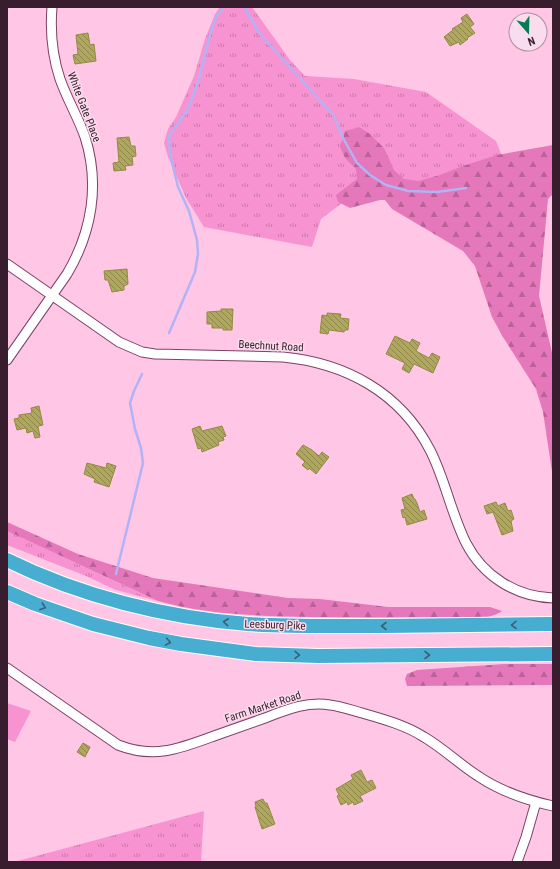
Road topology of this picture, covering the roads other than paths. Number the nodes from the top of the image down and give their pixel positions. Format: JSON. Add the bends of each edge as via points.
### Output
{"nodes":[{"id":1,"x":52,"y":7,"type":"edge"},
{"id":2,"x":7,"y":264,"type":"edge"},
{"id":3,"x":52,"y":296,"type":"junction"},
{"id":4,"x":7,"y":360,"type":"edge"},
{"id":5,"x":7,"y":560,"type":"edge"},
{"id":6,"x":7,"y":592,"type":"edge"},
{"id":7,"x":553,"y":598,"type":"edge"},
{"id":8,"x":553,"y":624,"type":"edge"},
{"id":9,"x":553,"y":654,"type":"edge"},
{"id":10,"x":7,"y":668,"type":"edge"},
{"id":11,"x":536,"y":802,"type":"junction"},
{"id":12,"x":553,"y":806,"type":"edge"},
{"id":13,"x":517,"y":862,"type":"edge"}],
"edges":[{"from":1,"to":3,"type":"street","name":"White Gate Place","via":[[51,32],[56,66],[85,137],[93,185],[90,217],[81,247],[71,268]]},
{"from":2,"to":3,"type":"street","name":"Beechnut Road"},
{"from":3,"to":4,"type":"street","name":"White Gate Place"},
{"from":3,"to":7,"type":"street","name":"Beechnut Road","via":[[119,342],[142,352],[302,358],[335,367],[368,384],[395,404],[420,432],[430,448],[466,542],[481,565],[502,583],[515,590],[527,595]]},
{"from":8,"to":5,"type":"highway","name":"Leesburg Pike","one_way":true,"via":[[286,626],[224,622],[188,617],[118,601],[63,584]]},
{"from":6,"to":9,"type":"highway","one_way":true,"via":[[100,626],[181,644],[256,654]]},
{"from":10,"to":11,"type":"street","name":"Farm Market Road","via":[[128,749],[153,752],[180,748],[303,705],[329,704],[402,726],[429,740],[478,776],[514,795]]},
{"from":11,"to":12,"type":"street","name":"Farm Market Road"},
{"from":11,"to":13,"type":"street"}]}
